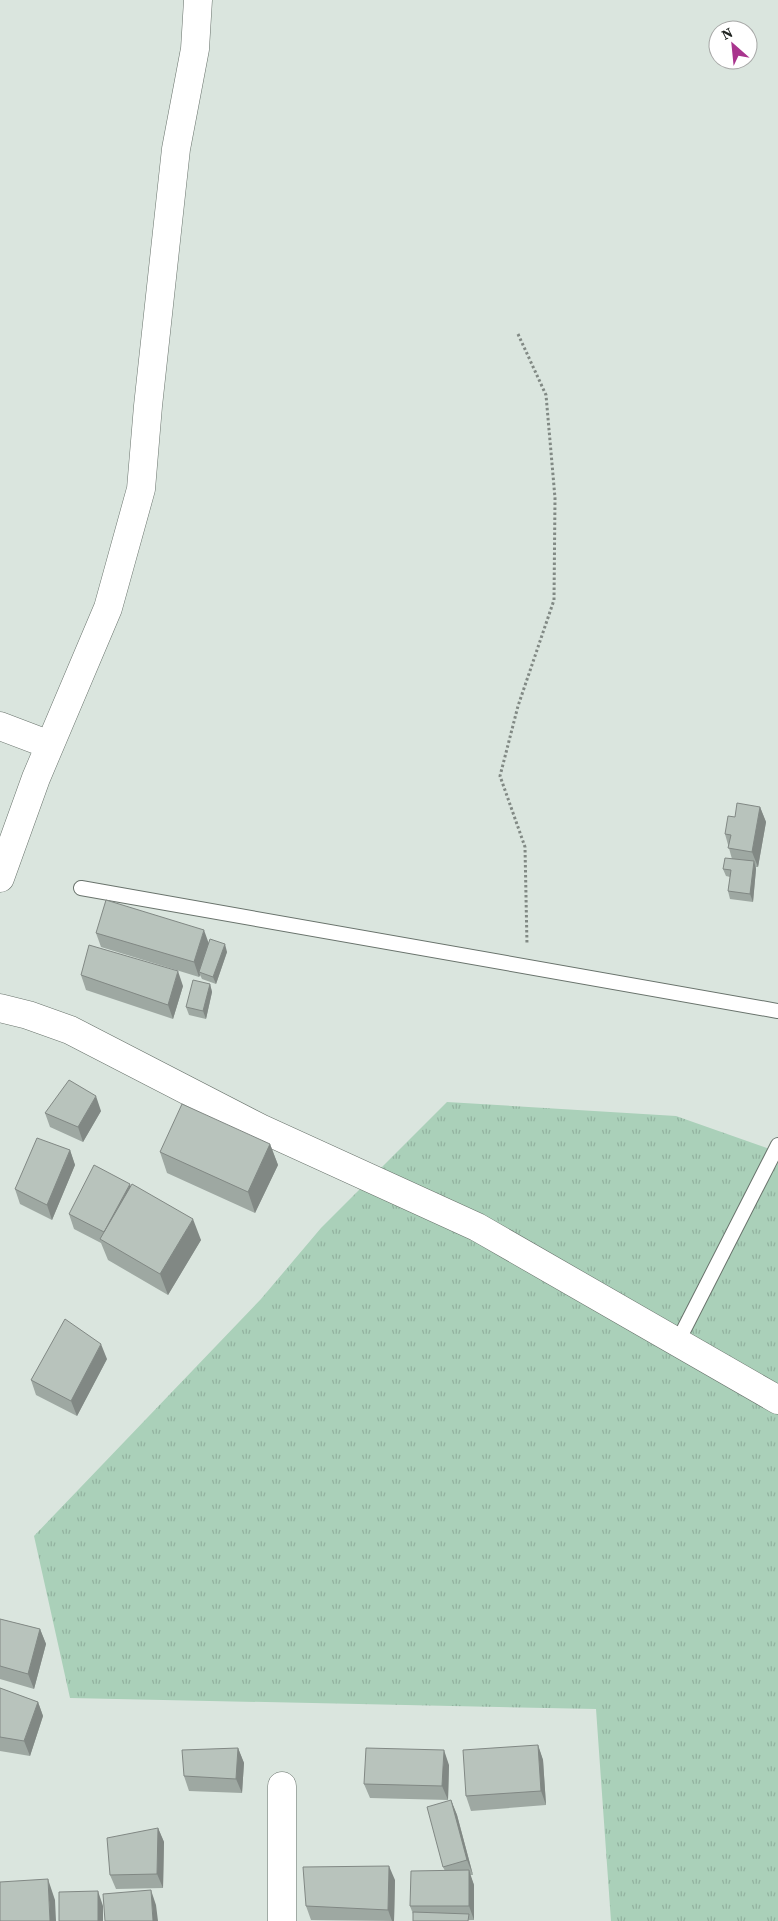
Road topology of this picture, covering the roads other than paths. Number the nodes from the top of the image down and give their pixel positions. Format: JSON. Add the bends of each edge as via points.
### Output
{"nodes":[{"id":1,"x":198,"y":0,"type":"edge"},
{"id":2,"x":0,"y":726,"type":"edge"},
{"id":3,"x":50,"y":745,"type":"junction"},
{"id":4,"x":0,"y":878,"type":"edge"},
{"id":5,"x":81,"y":888,"type":"dead end"},
{"id":6,"x":0,"y":1008,"type":"edge"},
{"id":7,"x":778,"y":1011,"type":"edge"},
{"id":8,"x":778,"y":1145,"type":"edge"},
{"id":9,"x":677,"y":1343,"type":"junction"},
{"id":10,"x":778,"y":1400,"type":"edge"},
{"id":11,"x":282,"y":1786,"type":"dead end"},
{"id":12,"x":282,"y":1921,"type":"edge"}],
"edges":[{"from":1,"to":3,"type":"street","via":[[194,48],[176,149],[141,489],[108,608]]},
{"from":2,"to":3,"type":"street"},
{"from":3,"to":4,"type":"street"},
{"from":5,"to":7,"type":"lane"},
{"from":6,"to":9,"type":"street","via":[[28,1014],[70,1030],[260,1128],[477,1227]]},
{"from":8,"to":9,"type":"lane"},
{"from":9,"to":10,"type":"street"},
{"from":11,"to":12,"type":"street"}]}
